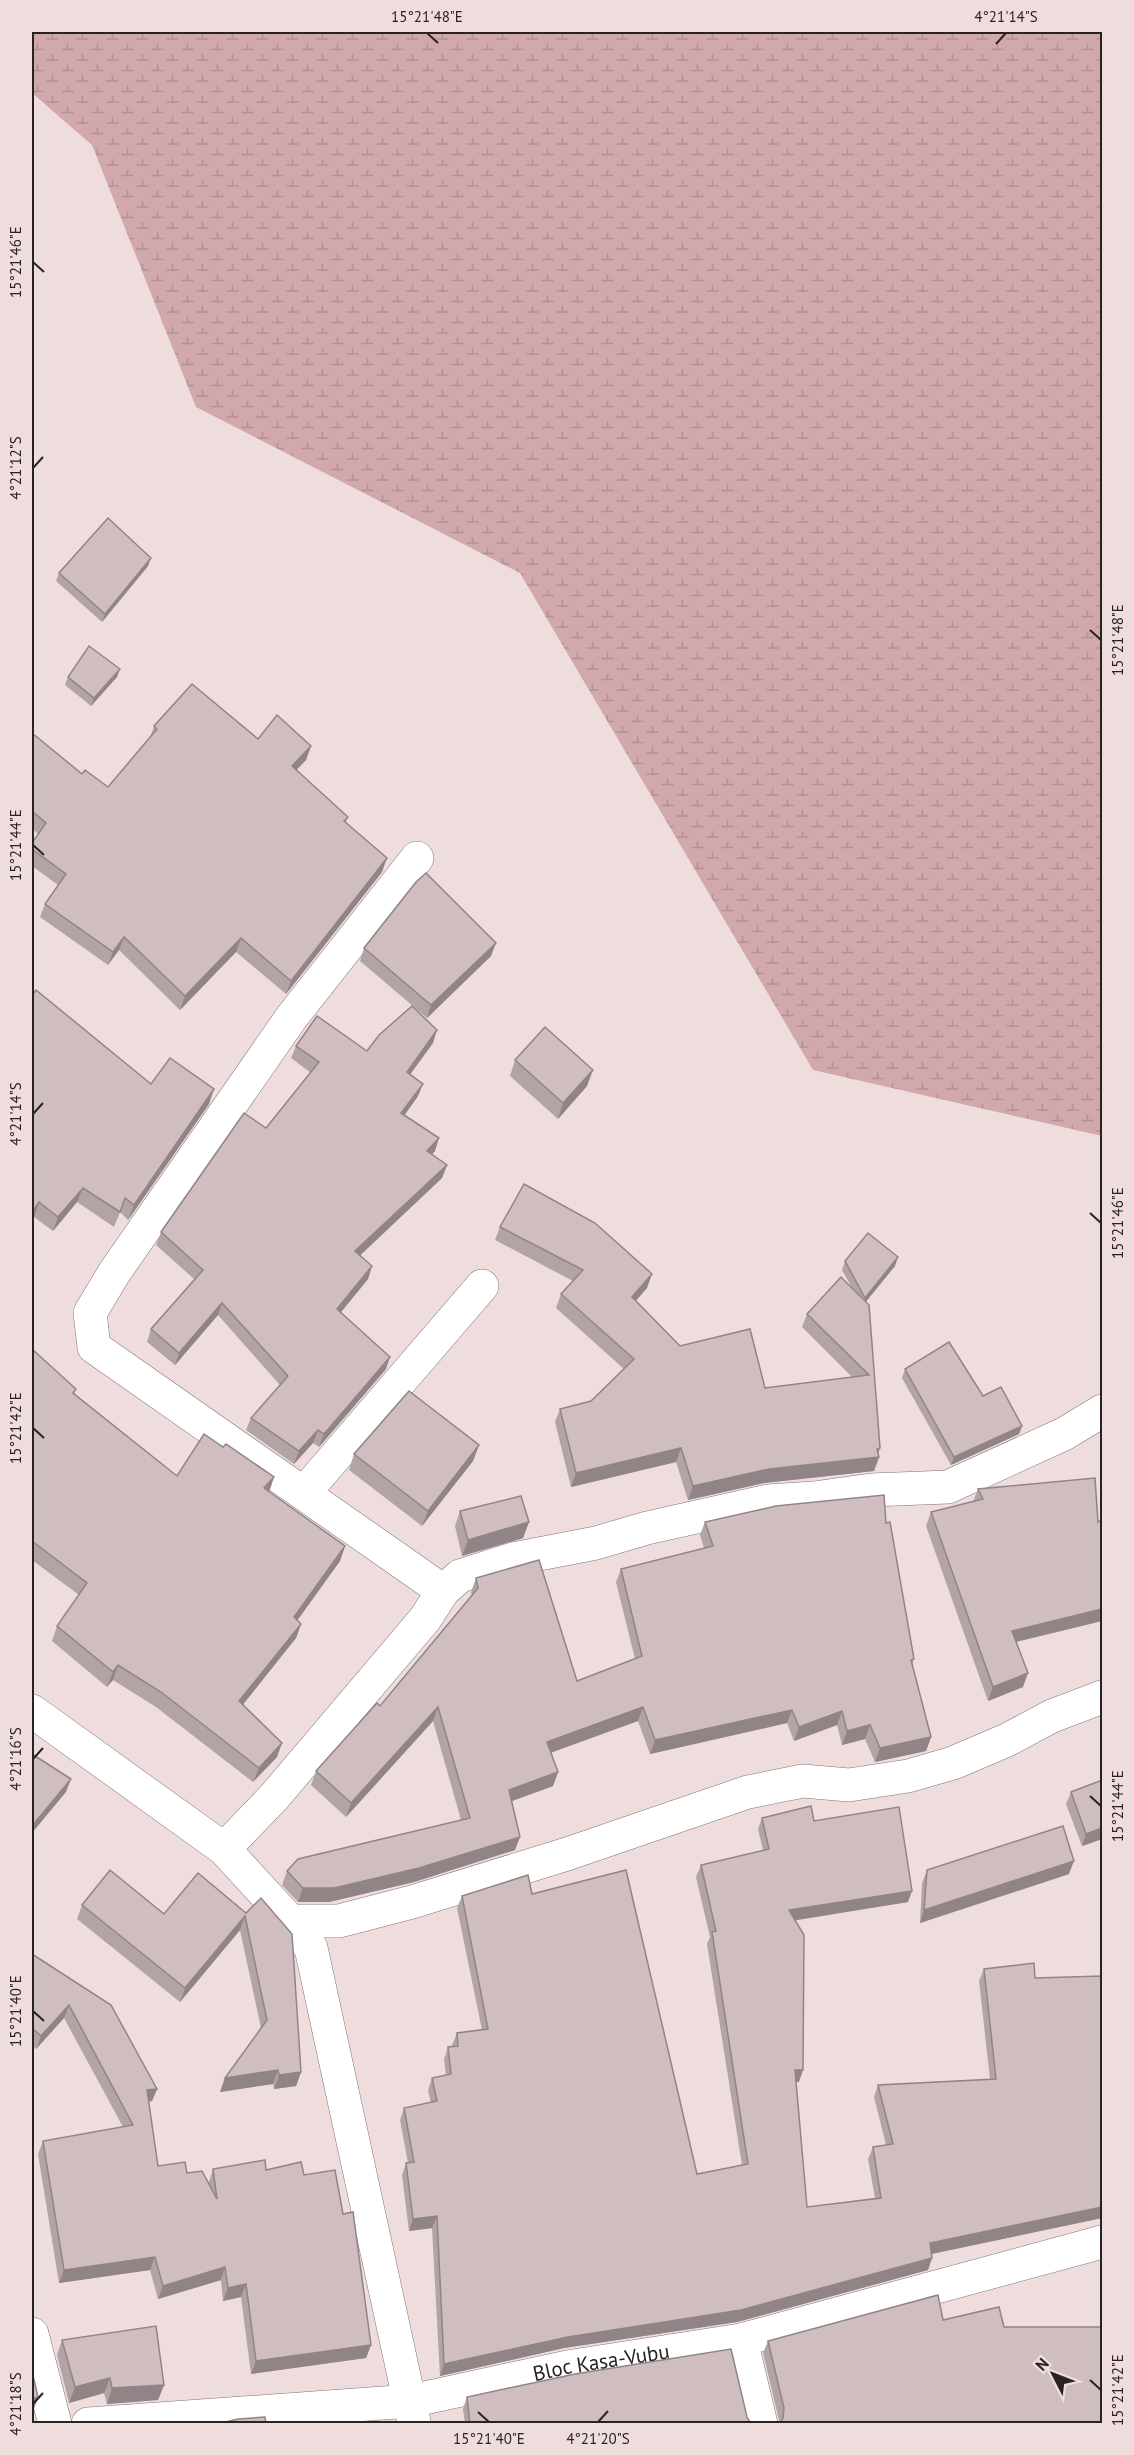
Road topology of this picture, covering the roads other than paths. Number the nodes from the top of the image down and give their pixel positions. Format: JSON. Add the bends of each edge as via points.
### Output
{"nodes":[{"id":1,"x":417,"y":858,"type":"dead end"},
{"id":2,"x":482,"y":1286,"type":"dead end"},
{"id":3,"x":1102,"y":1411,"type":"edge"},
{"id":4,"x":304,"y":1493,"type":"junction"},
{"id":5,"x":443,"y":1591,"type":"junction"},
{"id":6,"x":1102,"y":1697,"type":"edge"},
{"id":7,"x":32,"y":1711,"type":"edge"},
{"id":8,"x":224,"y":1848,"type":"junction"},
{"id":9,"x":291,"y":1921,"type":"junction"},
{"id":10,"x":1102,"y":2242,"type":"edge"},
{"id":11,"x":32,"y":2334,"type":"edge"},
{"id":12,"x":741,"y":2340,"type":"junction"},
{"id":13,"x":413,"y":2412,"type":"edge"},
{"id":14,"x":55,"y":2424,"type":"edge"},
{"id":15,"x":88,"y":2424,"type":"edge"},
{"id":16,"x":761,"y":2424,"type":"edge"}],
"edges":[{"from":1,"to":4,"type":"street","via":[[291,1018],[90,1312],[94,1347]]},
{"from":2,"to":4,"type":"street"},
{"from":3,"to":5,"type":"street","via":[[1064,1434],[948,1487],[768,1501],[513,1559],[460,1576]]},
{"from":4,"to":5,"type":"street"},
{"from":5,"to":8,"type":"street","via":[[425,1619],[274,1797]]},
{"from":6,"to":9,"type":"street","via":[[953,1763],[908,1776],[849,1785],[803,1781],[748,1792],[412,1902],[339,1921]]},
{"from":7,"to":8,"type":"street"},
{"from":8,"to":9,"type":"street"},
{"from":9,"to":13,"type":"street","via":[[311,1948]]},
{"from":10,"to":12,"type":"street","name":"Bloc Kasa-Vubu"},
{"from":11,"to":14,"type":"street"},
{"from":12,"to":13,"type":"street","name":"Bloc Kasa-Vubu","via":[[567,2367]]},
{"from":12,"to":16,"type":"street"},
{"from":13,"to":15,"type":"street","name":"Bloc Kasa-Vubu"}]}
